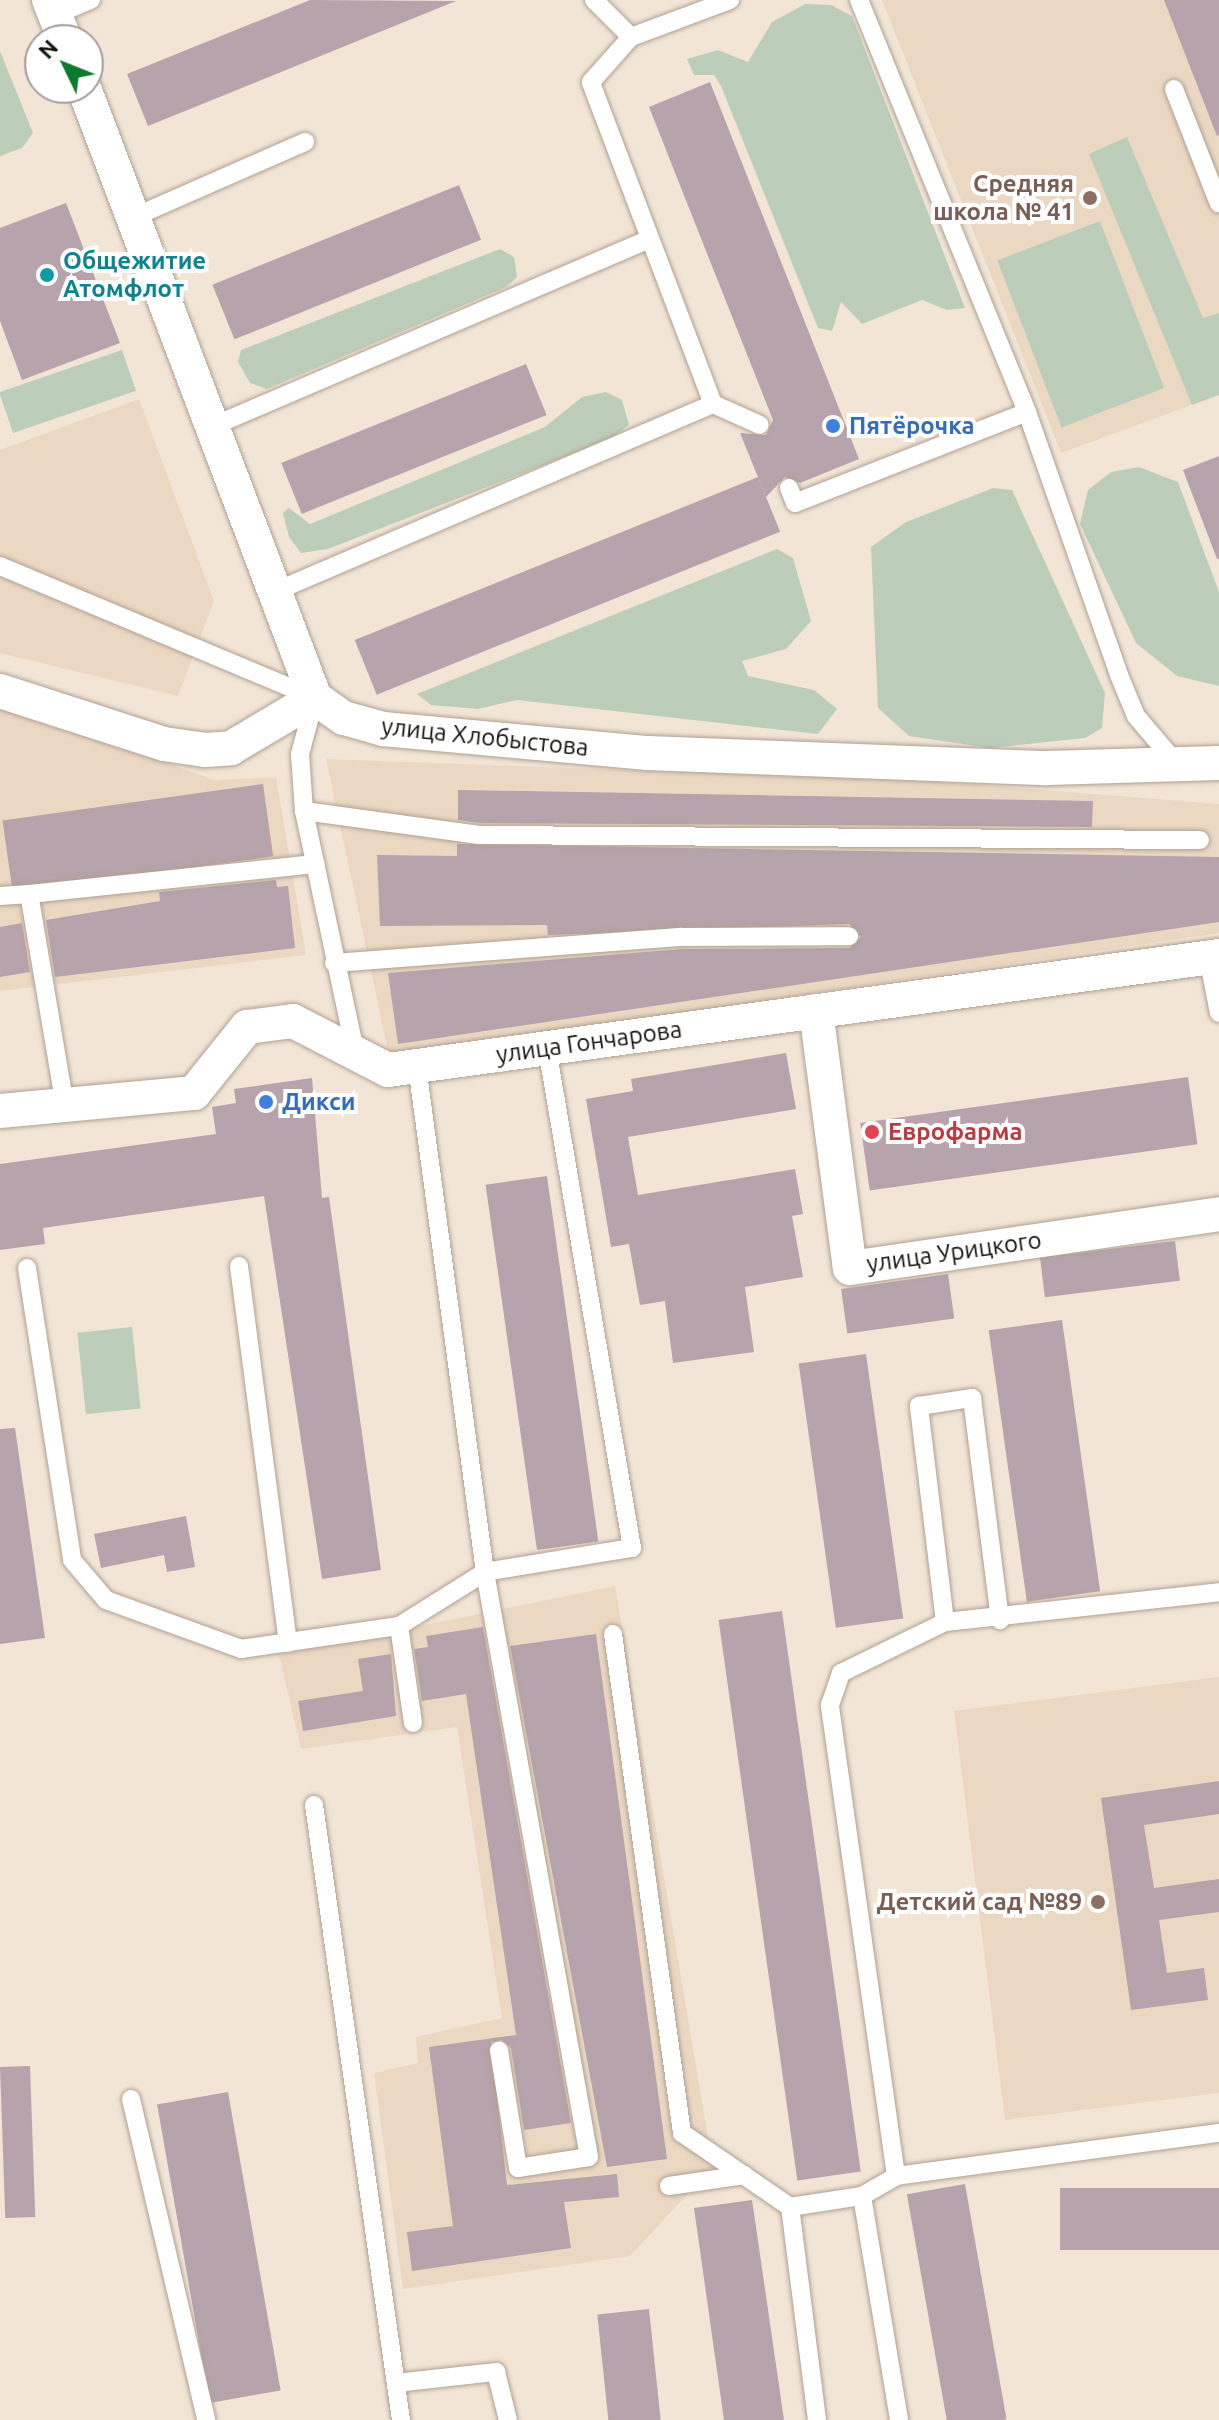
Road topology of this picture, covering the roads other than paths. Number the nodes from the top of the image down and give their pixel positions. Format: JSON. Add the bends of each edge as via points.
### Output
{"nodes":[{"id":1,"x":91,"y":0,"type":"edge"},
{"id":2,"x":594,"y":0,"type":"edge"},
{"id":3,"x":730,"y":0,"type":"edge"},
{"id":4,"x":859,"y":0,"type":"edge"},
{"id":5,"x":56,"y":18,"type":"edge"},
{"id":6,"x":631,"y":37,"type":"junction"},
{"id":7,"x":1174,"y":89,"type":"dead end"},
{"id":8,"x":90,"y":104,"type":"edge"},
{"id":9,"x":305,"y":142,"type":"dead end"},
{"id":10,"x":1219,"y":204,"type":"edge"},
{"id":11,"x":134,"y":217,"type":"junction"},
{"id":12,"x":645,"y":241,"type":"junction"},
{"id":13,"x":713,"y":404,"type":"junction"},
{"id":14,"x":1027,"y":412,"type":"junction"},
{"id":15,"x":760,"y":425,"type":"dead end"},
{"id":16,"x":211,"y":427,"type":"junction"},
{"id":17,"x":789,"y":488,"type":"dead end"},
{"id":18,"x":0,"y":566,"type":"edge"},
{"id":19,"x":274,"y":592,"type":"junction"},
{"id":20,"x":0,"y":691,"type":"edge"},
{"id":21,"x":315,"y":698,"type":"junction"},
{"id":22,"x":1175,"y":762,"type":"junction"},
{"id":23,"x":1219,"y":763,"type":"edge"},
{"id":24,"x":304,"y":811,"type":"junction"},
{"id":25,"x":1200,"y":840,"type":"dead end"},
{"id":26,"x":315,"y":864,"type":"junction"},
{"id":27,"x":29,"y":894,"type":"junction"},
{"id":28,"x":0,"y":896,"type":"edge"},
{"id":29,"x":849,"y":936,"type":"dead end"},
{"id":30,"x":1214,"y":956,"type":"edge"},
{"id":31,"x":334,"y":963,"type":"junction"},
{"id":32,"x":816,"y":1011,"type":"junction"},
{"id":33,"x":1219,"y":1013,"type":"edge"},
{"id":34,"x":547,"y":1048,"type":"junction"},
{"id":35,"x":356,"y":1058,"type":"junction"},
{"id":36,"x":417,"y":1066,"type":"junction"},
{"id":37,"x":65,"y":1106,"type":"junction"},
{"id":38,"x":0,"y":1111,"type":"edge"},
{"id":39,"x":1219,"y":1214,"type":"edge"},
{"id":40,"x":239,"y":1266,"type":"dead end"},
{"id":41,"x":27,"y":1268,"type":"dead end"},
{"id":42,"x":485,"y":1572,"type":"junction"},
{"id":43,"x":1219,"y":1592,"type":"edge"},
{"id":44,"x":1000,"y":1620,"type":"junction"},
{"id":45,"x":945,"y":1622,"type":"junction"},
{"id":46,"x":399,"y":1626,"type":"junction"},
{"id":47,"x":613,"y":1634,"type":"dead end"},
{"id":48,"x":288,"y":1643,"type":"junction"},
{"id":49,"x":413,"y":1723,"type":"dead end"},
{"id":50,"x":314,"y":1805,"type":"dead end"},
{"id":51,"x":499,"y":2051,"type":"dead end"},
{"id":52,"x":131,"y":2099,"type":"dead end"},
{"id":53,"x":1219,"y":2133,"type":"edge"},
{"id":54,"x":744,"y":2175,"type":"junction"},
{"id":55,"x":896,"y":2176,"type":"junction"},
{"id":56,"x":669,"y":2186,"type":"dead end"},
{"id":57,"x":862,"y":2196,"type":"junction"},
{"id":58,"x":790,"y":2207,"type":"junction"},
{"id":59,"x":396,"y":2383,"type":"junction"},
{"id":60,"x":206,"y":2420,"type":"edge"},
{"id":61,"x":401,"y":2420,"type":"edge"},
{"id":62,"x":508,"y":2420,"type":"edge"},
{"id":63,"x":817,"y":2420,"type":"edge"},
{"id":64,"x":899,"y":2420,"type":"edge"}],
"edges":[{"from":1,"to":5,"type":"lane"},
{"from":2,"to":6,"type":"lane"},
{"from":3,"to":6,"type":"lane"},
{"from":4,"to":14,"type":"lane"},
{"from":6,"to":12,"type":"lane","via":[[591,82]]},
{"from":7,"to":10,"type":"lane"},
{"from":8,"to":11,"type":"street"},
{"from":9,"to":11,"type":"lane"},
{"from":11,"to":16,"type":"street"},
{"from":12,"to":13,"type":"lane"},
{"from":12,"to":16,"type":"lane"},
{"from":13,"to":15,"type":"lane"},
{"from":13,"to":19,"type":"lane"},
{"from":14,"to":17,"type":"lane","via":[[795,503]]},
{"from":14,"to":22,"type":"lane","via":[[1136,716]]},
{"from":16,"to":19,"type":"street"},
{"from":18,"to":21,"type":"lane"},
{"from":19,"to":21,"type":"street"},
{"from":20,"to":21,"type":"street","via":[[194,750],[231,748]]},
{"from":21,"to":22,"type":"street","name":"улица Хлобыстова","via":[[344,718],[383,729],[648,753],[1047,768]]},
{"from":21,"to":24,"type":"lane","via":[[300,754]]},
{"from":22,"to":23,"type":"street","name":"улица Хлобыстова"},
{"from":24,"to":25,"type":"lane","via":[[479,835]]},
{"from":24,"to":26,"type":"lane"},
{"from":26,"to":27,"type":"lane"},
{"from":26,"to":31,"type":"lane"},
{"from":27,"to":28,"type":"lane"},
{"from":27,"to":37,"type":"lane"},
{"from":29,"to":31,"type":"lane","via":[[620,940]]},
{"from":30,"to":32,"type":"street","name":"улица Гончарова"},
{"from":30,"to":33,"type":"lane"},
{"from":31,"to":35,"type":"lane"},
{"from":32,"to":34,"type":"street","name":"улица Гончарова"},
{"from":32,"to":39,"type":"street","name":"улица Урицкого","via":[[850,1268]]},
{"from":34,"to":36,"type":"street","name":"улица Гончарова"},
{"from":34,"to":42,"type":"lane","via":[[632,1548]]},
{"from":35,"to":36,"type":"street","name":"улица Гончарова","via":[[388,1070]]},
{"from":35,"to":37,"type":"street","name":"улица Гончарова","via":[[293,1021],[247,1027],[194,1093]]},
{"from":36,"to":42,"type":"lane"},
{"from":37,"to":38,"type":"street","name":"улица Гончарова"},
{"from":40,"to":48,"type":"lane"},
{"from":41,"to":48,"type":"lane","via":[[72,1560],[106,1600],[173,1628],[241,1649]]},
{"from":42,"to":46,"type":"lane"},
{"from":42,"to":51,"type":"lane","via":[[589,2157],[518,2168]]},
{"from":43,"to":44,"type":"lane"},
{"from":44,"to":45,"type":"lane"},
{"from":44,"to":45,"type":"lane","via":[[972,1398],[919,1406]]},
{"from":45,"to":55,"type":"lane","via":[[841,1673],[830,1705]]},
{"from":46,"to":48,"type":"lane"},
{"from":46,"to":49,"type":"lane"},
{"from":47,"to":54,"type":"lane","via":[[682,2133]]},
{"from":50,"to":59,"type":"lane"},
{"from":52,"to":60,"type":"lane"},
{"from":53,"to":55,"type":"lane"},
{"from":54,"to":56,"type":"lane"},
{"from":54,"to":58,"type":"lane"},
{"from":55,"to":57,"type":"lane"},
{"from":57,"to":58,"type":"lane"},
{"from":57,"to":64,"type":"lane"},
{"from":58,"to":63,"type":"lane"},
{"from":59,"to":61,"type":"lane"},
{"from":59,"to":62,"type":"lane","via":[[496,2372]]}]}
